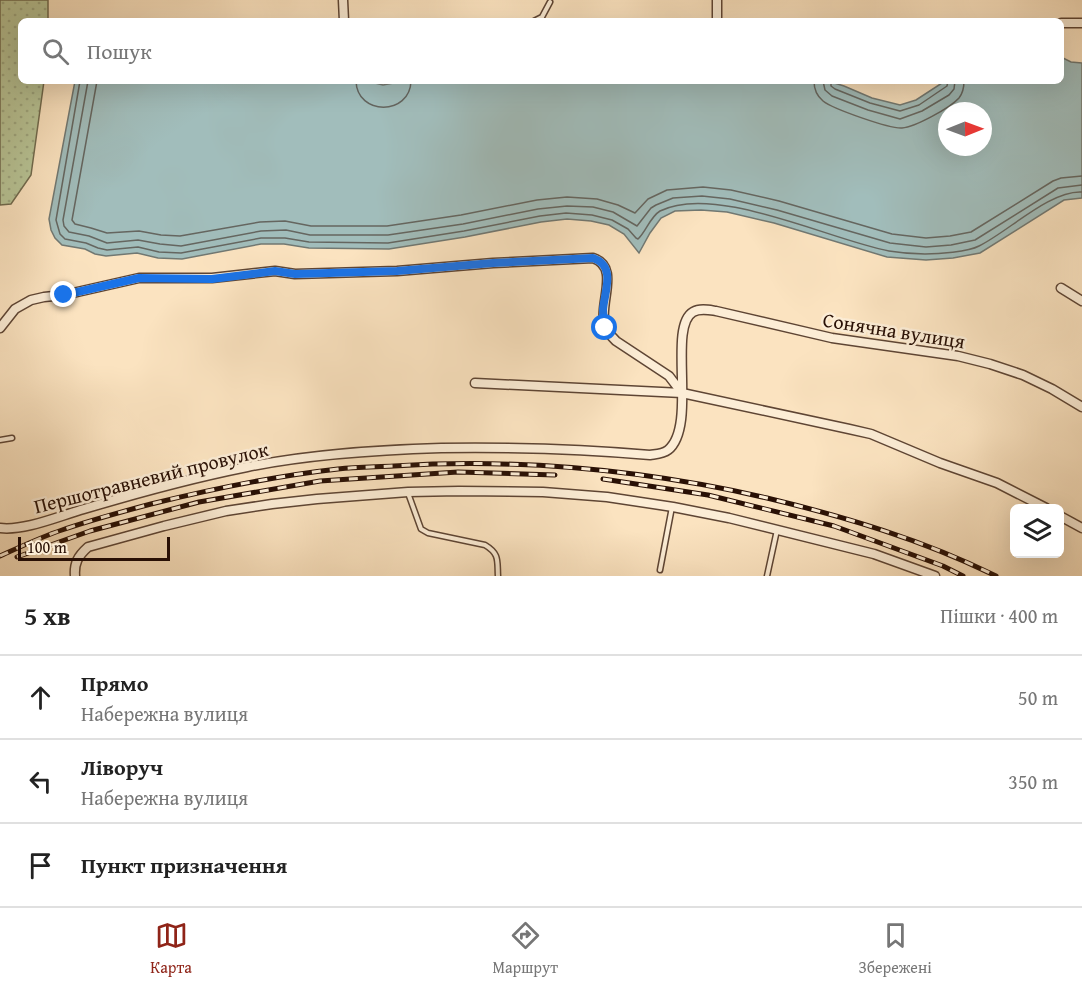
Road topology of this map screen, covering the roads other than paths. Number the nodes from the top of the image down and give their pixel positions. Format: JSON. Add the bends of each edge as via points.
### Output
{"nodes":[{"id":1,"x":344,"y":0,"type":"edge"},
{"id":2,"x":717,"y":0,"type":"edge"},
{"id":3,"x":550,"y":2,"type":"dead end"},
{"id":4,"x":344,"y":18,"type":"edge"},
{"id":5,"x":540,"y":18,"type":"edge"},
{"id":6,"x":717,"y":18,"type":"edge"},
{"id":7,"x":1064,"y":23,"type":"edge"},
{"id":8,"x":1082,"y":23,"type":"edge"},
{"id":9,"x":1061,"y":288,"type":"dead end"},
{"id":10,"x":1082,"y":301,"type":"edge"},
{"id":11,"x":0,"y":328,"type":"edge"},
{"id":12,"x":475,"y":382,"type":"dead end"},
{"id":13,"x":682,"y":393,"type":"junction"},
{"id":14,"x":1082,"y":407,"type":"edge"},
{"id":15,"x":12,"y":438,"type":"dead end"},
{"id":16,"x":0,"y":440,"type":"edge"},
{"id":17,"x":408,"y":492,"type":"junction"},
{"id":18,"x":1038,"y":504,"type":"edge"},
{"id":19,"x":673,"y":507,"type":"junction"},
{"id":20,"x":1064,"y":519,"type":"edge"},
{"id":21,"x":0,"y":528,"type":"edge"},
{"id":22,"x":1082,"y":528,"type":"edge"},
{"id":23,"x":777,"y":530,"type":"junction"},
{"id":24,"x":660,"y":570,"type":"dead end"},
{"id":25,"x":75,"y":576,"type":"edge"},
{"id":26,"x":498,"y":576,"type":"edge"},
{"id":27,"x":767,"y":576,"type":"edge"},
{"id":28,"x":935,"y":576,"type":"edge"}],
"edges":[{"from":1,"to":4,"type":"street"},
{"from":2,"to":6,"type":"street"},
{"from":3,"to":5,"type":"lane"},
{"from":7,"to":8,"type":"street"},
{"from":9,"to":10,"type":"street"},
{"from":11,"to":13,"type":"street","via":[[15,309],[31,300],[139,278],[212,279],[275,271],[397,271],[593,258],[600,260],[608,275],[603,310],[605,328],[616,341],[669,376]]},
{"from":12,"to":13,"type":"street"},
{"from":13,"to":14,"type":"street","name":"Сонячна вулиця","via":[[684,327],[699,310],[832,338],[957,356],[1023,375]]},
{"from":13,"to":18,"type":"street","via":[[871,434],[998,483]]},
{"from":13,"to":21,"type":"street","name":"Першотравневий провулок","via":[[678,433],[668,450],[660,454],[490,447],[401,449],[294,459],[191,480],[18,528]]},
{"from":15,"to":16,"type":"lane"},
{"from":17,"to":19,"type":"street","via":[[543,492]]},
{"from":17,"to":25,"type":"street","via":[[272,504],[164,526],[88,547],[76,561]]},
{"from":17,"to":26,"type":"lane","via":[[421,530],[494,550]]},
{"from":19,"to":23,"type":"street"},
{"from":19,"to":24,"type":"lane"},
{"from":20,"to":22,"type":"street"},
{"from":23,"to":27,"type":"lane"},
{"from":23,"to":28,"type":"street","via":[[874,554]]}]}
